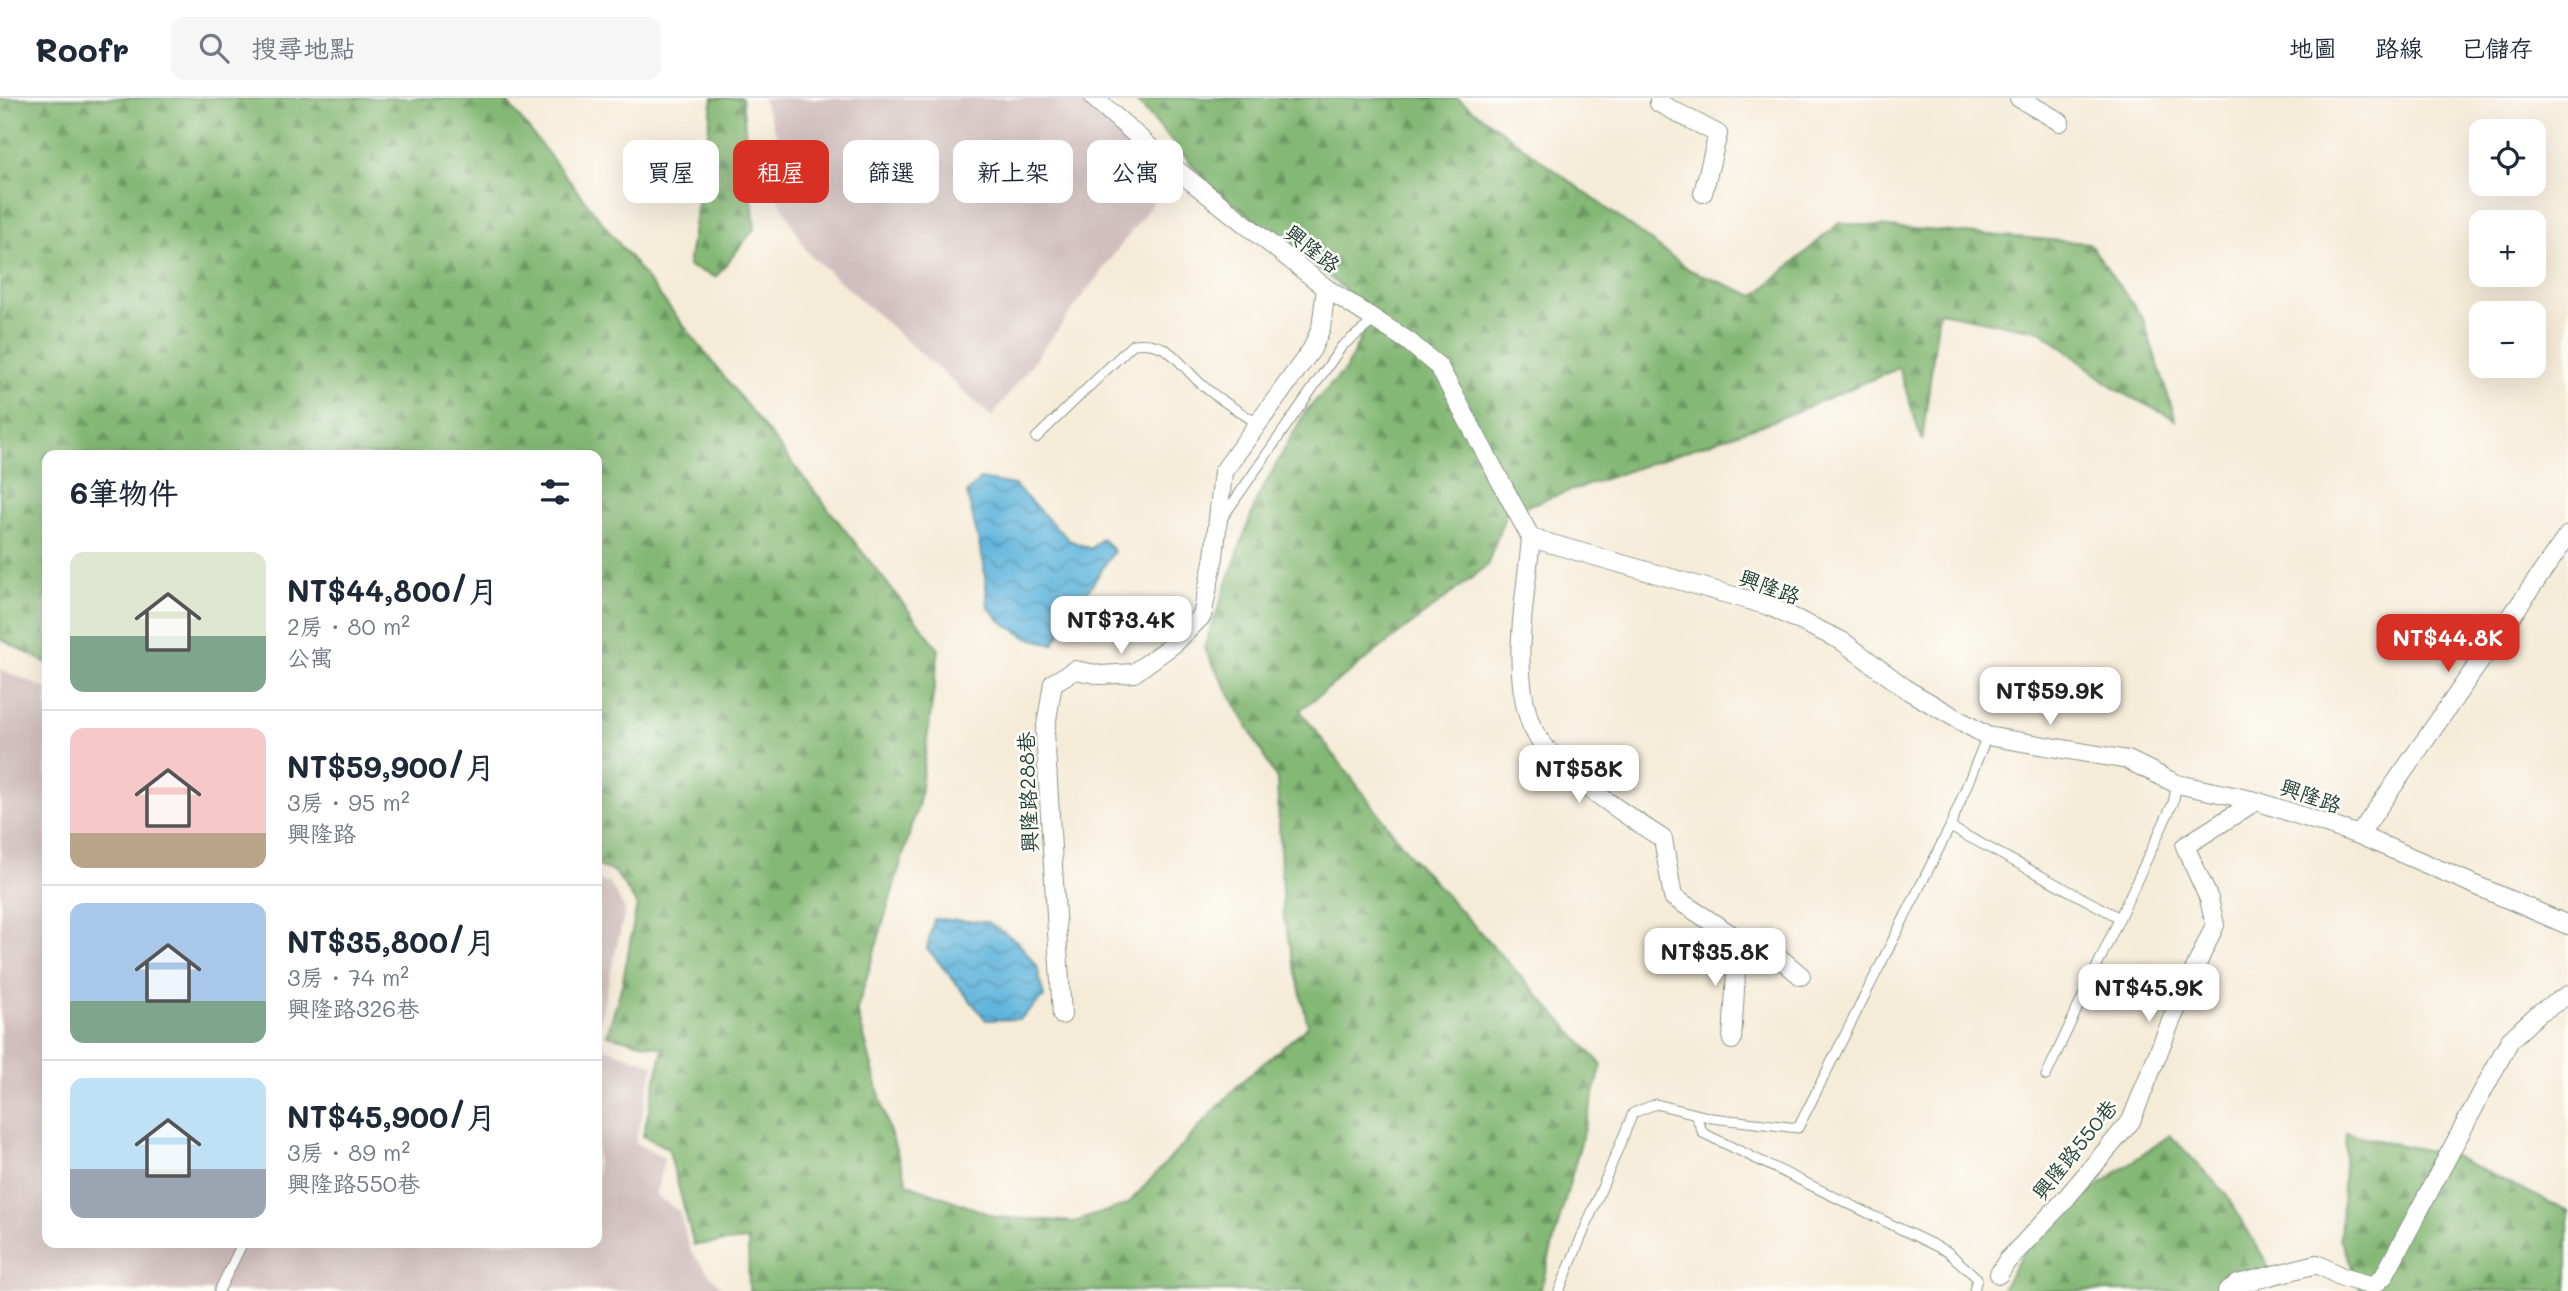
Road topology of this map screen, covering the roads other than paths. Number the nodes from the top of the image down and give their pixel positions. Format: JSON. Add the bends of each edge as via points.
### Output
{"nodes":[{"id":1,"x":1094,"y":98,"type":"edge"},
{"id":2,"x":1659,"y":98,"type":"edge"},
{"id":3,"x":2019,"y":98,"type":"edge"},
{"id":4,"x":2060,"y":122,"type":"dead end"},
{"id":5,"x":1703,"y":193,"type":"dead end"},
{"id":6,"x":1326,"y":288,"type":"junction"},
{"id":7,"x":1375,"y":320,"type":"junction"},
{"id":8,"x":1259,"y":425,"type":"junction"},
{"id":9,"x":1036,"y":438,"type":"dead end"},
{"id":10,"x":1217,"y":526,"type":"junction"},
{"id":11,"x":2568,"y":535,"type":"edge"},
{"id":12,"x":1531,"y":538,"type":"junction"},
{"id":13,"x":1987,"y":736,"type":"junction"},
{"id":14,"x":2177,"y":784,"type":"junction"},
{"id":15,"x":2256,"y":800,"type":"junction"},
{"id":16,"x":1950,"y":827,"type":"junction"},
{"id":17,"x":2359,"y":835,"type":"junction"},
{"id":18,"x":2118,"y":916,"type":"junction"},
{"id":19,"x":2568,"y":925,"type":"edge"},
{"id":20,"x":1738,"y":939,"type":"junction"},
{"id":21,"x":1801,"y":976,"type":"dead end"},
{"id":22,"x":2568,"y":995,"type":"edge"},
{"id":23,"x":1062,"y":1014,"type":"dead end"},
{"id":24,"x":1732,"y":1040,"type":"dead end"},
{"id":25,"x":2046,"y":1076,"type":"dead end"},
{"id":26,"x":1695,"y":1114,"type":"junction"},
{"id":27,"x":240,"y":1248,"type":"edge"},
{"id":28,"x":1999,"y":1274,"type":"dead end"},
{"id":29,"x":219,"y":1291,"type":"edge"},
{"id":30,"x":1559,"y":1291,"type":"edge"},
{"id":31,"x":1974,"y":1291,"type":"edge"},
{"id":32,"x":2227,"y":1291,"type":"edge"}],
"edges":[{"from":1,"to":6,"type":"street","name":"興隆路"},
{"from":2,"to":5,"type":"street","via":[[1659,103],[1718,134]]},
{"from":3,"to":4,"type":"street"},
{"from":6,"to":7,"type":"street","name":"興隆路"},
{"from":6,"to":8,"type":"street","name":"興隆路288巷","via":[[1321,328],[1312,349]]},
{"from":7,"to":10,"type":"lane","via":[[1342,346]]},
{"from":7,"to":12,"type":"street","name":"興隆路","via":[[1439,367]]},
{"from":8,"to":9,"type":"lane","via":[[1200,383],[1178,357],[1152,342],[1133,344]]},
{"from":8,"to":10,"type":"street","name":"興隆路288巷","via":[[1223,472]]},
{"from":10,"to":23,"type":"street","name":"興隆路288巷","via":[[1202,616],[1175,643],[1134,673],[1075,670],[1053,683],[1045,733]]},
{"from":11,"to":17,"type":"street"},
{"from":12,"to":13,"type":"street","name":"興隆路","via":[[1769,606],[1842,641],[1909,691]]},
{"from":12,"to":20,"type":"street","via":[[1520,669],[1530,721],[1557,761],[1606,802],[1663,839],[1673,897]]},
{"from":13,"to":14,"type":"street","name":"興隆路","via":[[2128,760]]},
{"from":13,"to":16,"type":"lane"},
{"from":14,"to":15,"type":"street","name":"興隆路"},
{"from":14,"to":18,"type":"lane","via":[[2173,803]]},
{"from":15,"to":17,"type":"street","name":"興隆路"},
{"from":15,"to":28,"type":"street","name":"興隆路550巷","via":[[2185,846],[2215,925],[2130,1121]]},
{"from":16,"to":18,"type":"lane"},
{"from":16,"to":26,"type":"lane","via":[[1798,1128]]},
{"from":17,"to":19,"type":"street","name":"興隆路"},
{"from":18,"to":25,"type":"lane"},
{"from":20,"to":21,"type":"street","via":[[1769,949]]},
{"from":20,"to":24,"type":"street"},
{"from":22,"to":32,"type":"street","via":[[2539,1013],[2510,1040],[2384,1276],[2373,1286],[2317,1264],[2238,1284]]},
{"from":26,"to":30,"type":"lane","via":[[1656,1104],[1633,1113]]},
{"from":26,"to":31,"type":"lane","via":[[1703,1133],[1948,1252],[1977,1278]]},
{"from":27,"to":29,"type":"lane"}]}
